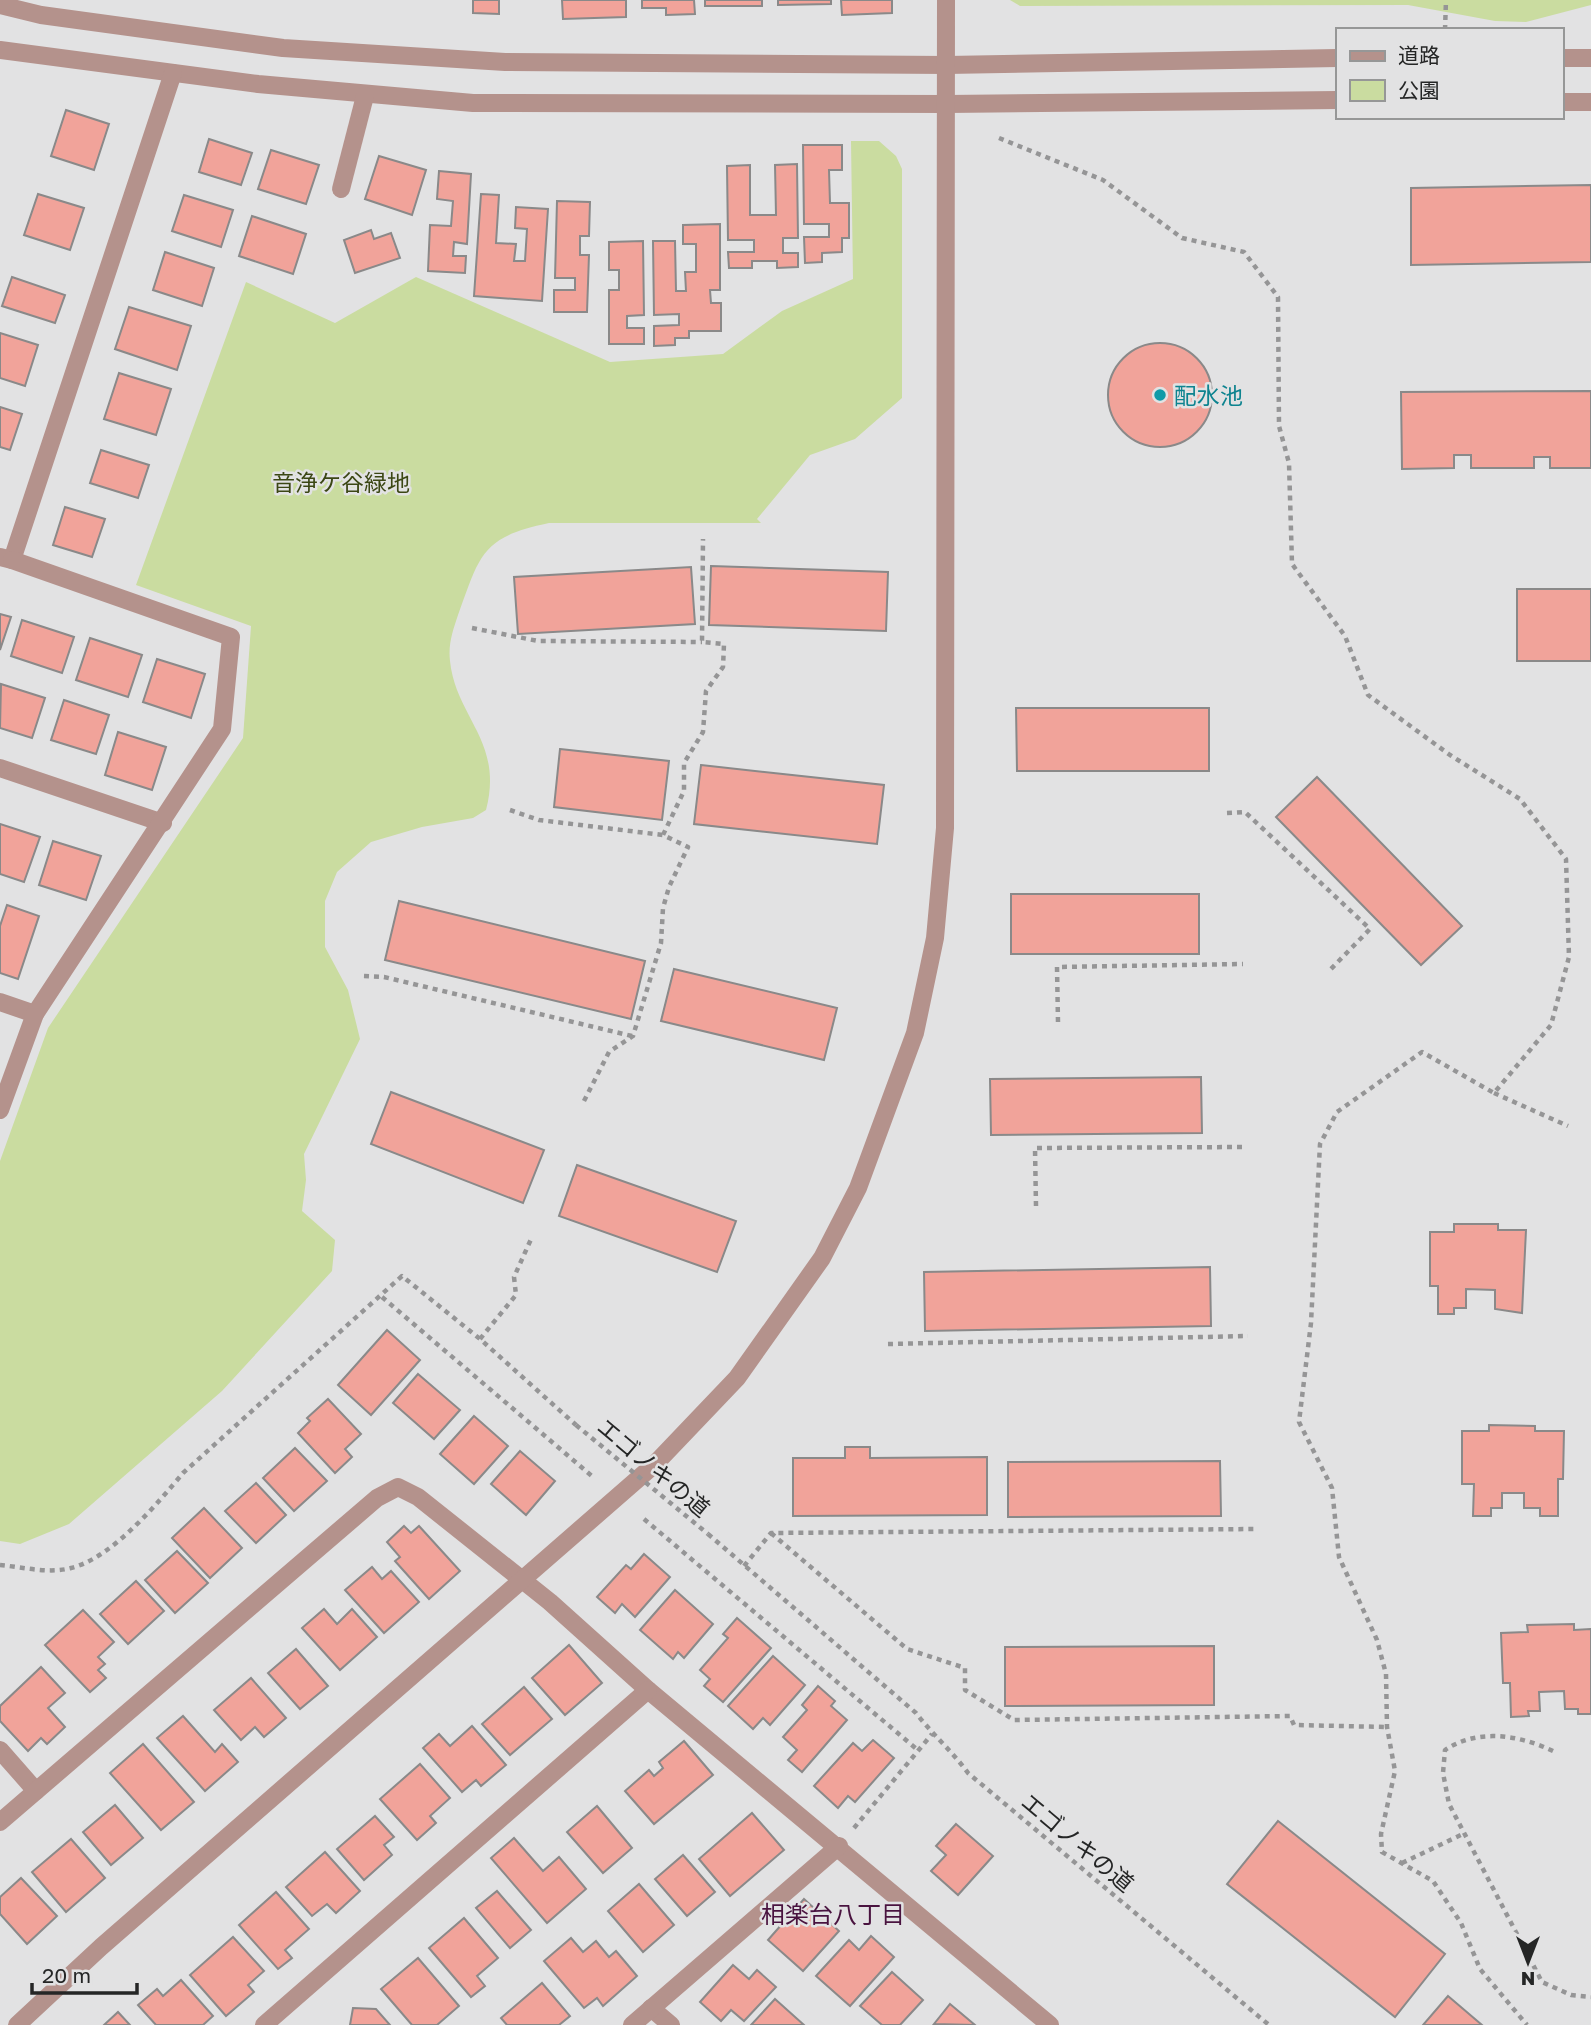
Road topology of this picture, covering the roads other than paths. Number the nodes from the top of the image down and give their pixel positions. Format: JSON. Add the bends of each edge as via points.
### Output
{"nodes":[{"id":1,"x":946,"y":0,"type":"edge"},
{"id":2,"x":0,"y":5,"type":"edge"},
{"id":3,"x":0,"y":50,"type":"edge"},
{"id":4,"x":1336,"y":58,"type":"edge"},
{"id":5,"x":1563,"y":58,"type":"edge"},
{"id":6,"x":1591,"y":58,"type":"edge"},
{"id":7,"x":947,"y":65,"type":"junction"},
{"id":8,"x":173,"y":74,"type":"junction"},
{"id":9,"x":365,"y":96,"type":"junction"},
{"id":10,"x":1336,"y":100,"type":"edge"},
{"id":11,"x":1563,"y":102,"type":"edge"},
{"id":12,"x":1591,"y":102,"type":"edge"},
{"id":13,"x":947,"y":104,"type":"junction"},
{"id":14,"x":341,"y":189,"type":"dead end"},
{"id":15,"x":6,"y":558,"type":"edge"},
{"id":16,"x":0,"y":768,"type":"edge"},
{"id":17,"x":163,"y":823,"type":"junction"},
{"id":18,"x":0,"y":1002,"type":"edge"},
{"id":19,"x":35,"y":1014,"type":"junction"},
{"id":20,"x":0,"y":1110,"type":"edge"},
{"id":21,"x":523,"y":1581,"type":"junction"},
{"id":22,"x":648,"y":1690,"type":"junction"},
{"id":23,"x":0,"y":1750,"type":"edge"},
{"id":24,"x":36,"y":1791,"type":"junction"},
{"id":25,"x":0,"y":1822,"type":"edge"},
{"id":26,"x":839,"y":1846,"type":"junction"},
{"id":27,"x":651,"y":2008,"type":"junction"},
{"id":28,"x":17,"y":2025,"type":"edge"},
{"id":29,"x":264,"y":2025,"type":"edge"},
{"id":30,"x":632,"y":2025,"type":"edge"},
{"id":31,"x":671,"y":2025,"type":"edge"},
{"id":32,"x":1050,"y":2025,"type":"edge"}],
"edges":[{"from":1,"to":7,"type":"street"},
{"from":2,"to":7,"type":"street","via":[[181,35],[374,55],[505,62]]},
{"from":3,"to":8,"type":"street"},
{"from":4,"to":7,"type":"street"},
{"from":5,"to":6,"type":"street"},
{"from":7,"to":13,"type":"street"},
{"from":8,"to":9,"type":"street"},
{"from":8,"to":15,"type":"street"},
{"from":9,"to":13,"type":"street","via":[[539,104]]},
{"from":9,"to":14,"type":"street"},
{"from":10,"to":13,"type":"street"},
{"from":11,"to":12,"type":"street"},
{"from":13,"to":21,"type":"street","via":[[944,828],[935,938],[915,1032],[858,1188],[834,1235],[737,1378],[655,1464]]},
{"from":15,"to":17,"type":"street","via":[[231,637],[222,729]]},
{"from":16,"to":17,"type":"street"},
{"from":17,"to":19,"type":"street"},
{"from":18,"to":19,"type":"street"},
{"from":19,"to":20,"type":"street"},
{"from":21,"to":22,"type":"street"},
{"from":21,"to":24,"type":"street","via":[[418,1497],[398,1487],[377,1498]]},
{"from":21,"to":28,"type":"street"},
{"from":22,"to":26,"type":"street"},
{"from":22,"to":29,"type":"street"},
{"from":23,"to":24,"type":"street"},
{"from":24,"to":25,"type":"street"},
{"from":26,"to":27,"type":"street"},
{"from":26,"to":32,"type":"street"},
{"from":27,"to":30,"type":"street"},
{"from":27,"to":31,"type":"street"}]}
